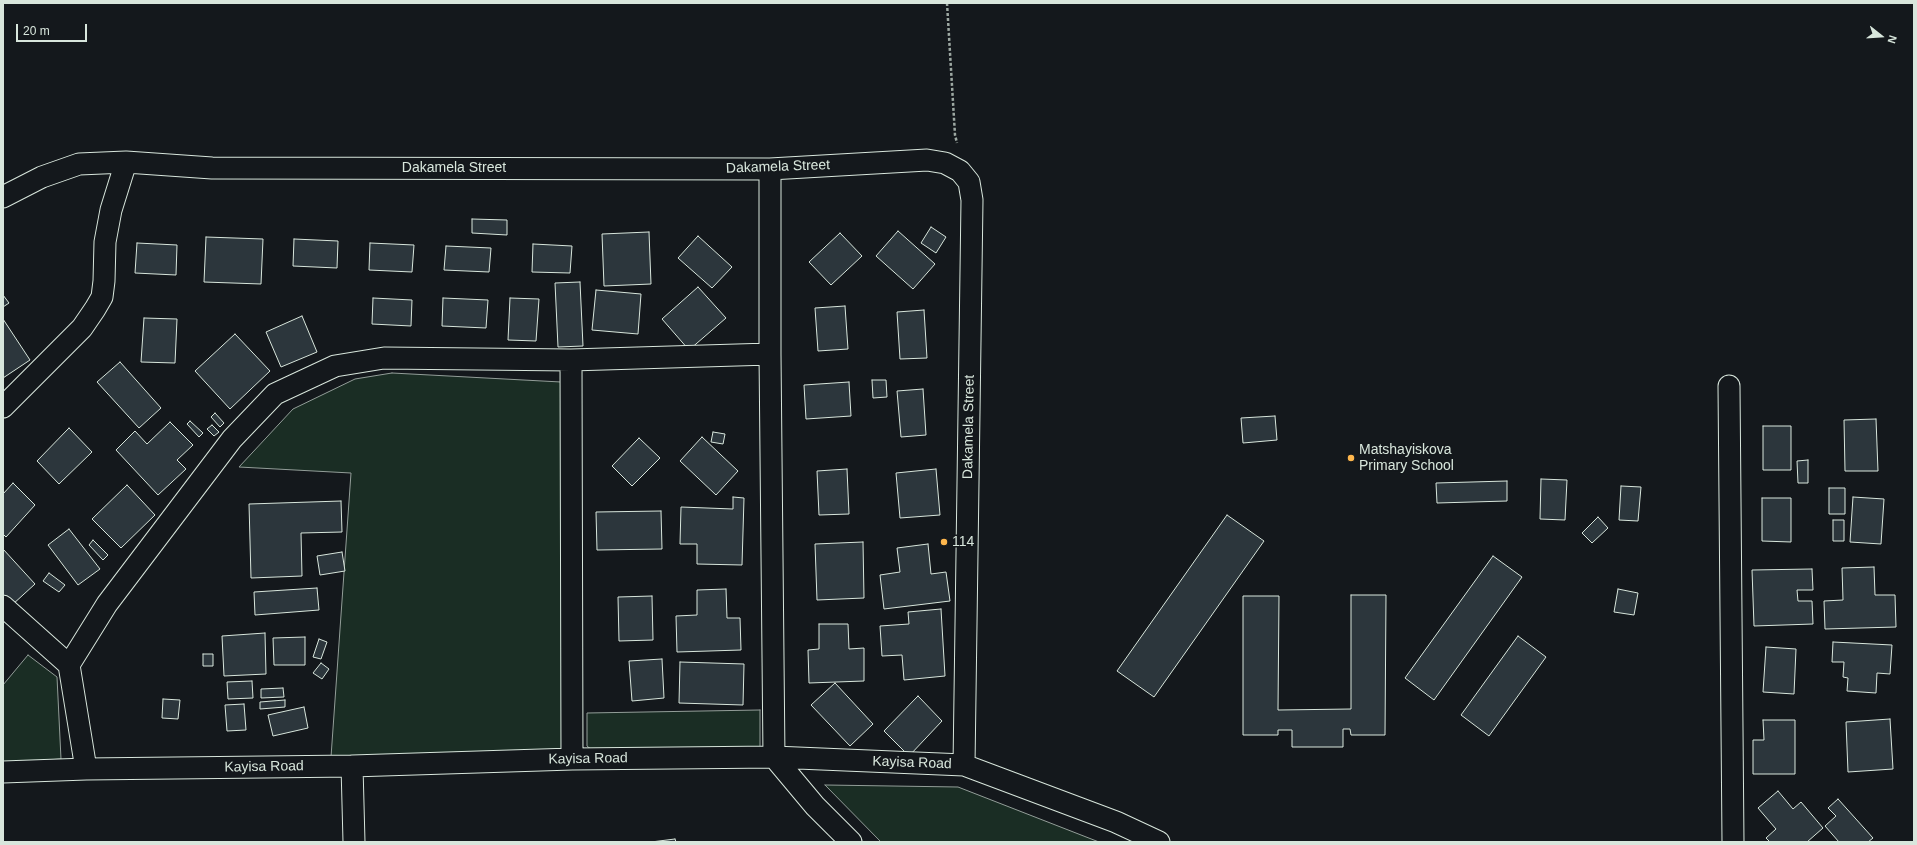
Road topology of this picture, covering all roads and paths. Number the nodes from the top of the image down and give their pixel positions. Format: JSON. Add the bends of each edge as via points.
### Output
{"nodes":[{"id":1,"x":947,"y":3,"type":"edge"},
{"id":2,"x":959,"y":148,"type":"dead end"},
{"id":3,"x":126,"y":162,"type":"junction"},
{"id":4,"x":770,"y":169,"type":"junction"},
{"id":5,"x":3,"y":197,"type":"edge"},
{"id":6,"x":770,"y":354,"type":"junction"},
{"id":7,"x":571,"y":360,"type":"junction"},
{"id":8,"x":1729,"y":386,"type":"dead end"},
{"id":9,"x":3,"y":407,"type":"edge"},
{"id":10,"x":3,"y":606,"type":"edge"},
{"id":11,"x":69,"y":665,"type":"junction"},
{"id":12,"x":774,"y":757,"type":"junction"},
{"id":13,"x":572,"y":759,"type":"junction"},
{"id":14,"x":964,"y":765,"type":"junction"},
{"id":15,"x":352,"y":766,"type":"junction"},
{"id":16,"x":86,"y":768,"type":"junction"},
{"id":17,"x":3,"y":772,"type":"edge"},
{"id":18,"x":354,"y":842,"type":"edge"},
{"id":19,"x":850,"y":842,"type":"edge"},
{"id":20,"x":1159,"y":842,"type":"edge"},
{"id":21,"x":1733,"y":842,"type":"edge"}],
"edges":[{"from":1,"to":2,"type":"path","via":[[955,134]]},
{"from":3,"to":4,"type":"street","name":"Dakamela Street","via":[[220,168]]},
{"from":3,"to":5,"type":"street","name":"Dakamela Street","via":[[79,164],[42,177]]},
{"from":3,"to":9,"type":"street","via":[[111,210],[105,242],[102,297],[82,328]]},
{"from":4,"to":6,"type":"street"},
{"from":4,"to":14,"type":"street","name":"Dakamela Street","via":[[927,160],[945,163],[960,171],[969,182],[972,200]]},
{"from":6,"to":7,"type":"street"},
{"from":6,"to":12,"type":"street"},
{"from":7,"to":11,"type":"street","via":[[384,358],[335,366],[275,394],[227,446],[107,604]]},
{"from":7,"to":13,"type":"street"},
{"from":8,"to":21,"type":"street"},
{"from":10,"to":11,"type":"street"},
{"from":11,"to":16,"type":"street"},
{"from":12,"to":13,"type":"street","name":"Kayisa Road"},
{"from":12,"to":14,"type":"street","name":"Kayisa Road"},
{"from":12,"to":19,"type":"street","via":[[815,806]]},
{"from":13,"to":15,"type":"street","name":"Kayisa Road"},
{"from":14,"to":20,"type":"street","name":"Kayisa Road","via":[[1116,822]]},
{"from":15,"to":16,"type":"street","name":"Kayisa Road"},
{"from":15,"to":18,"type":"street"},
{"from":16,"to":17,"type":"street","name":"Kayisa Road"}]}
